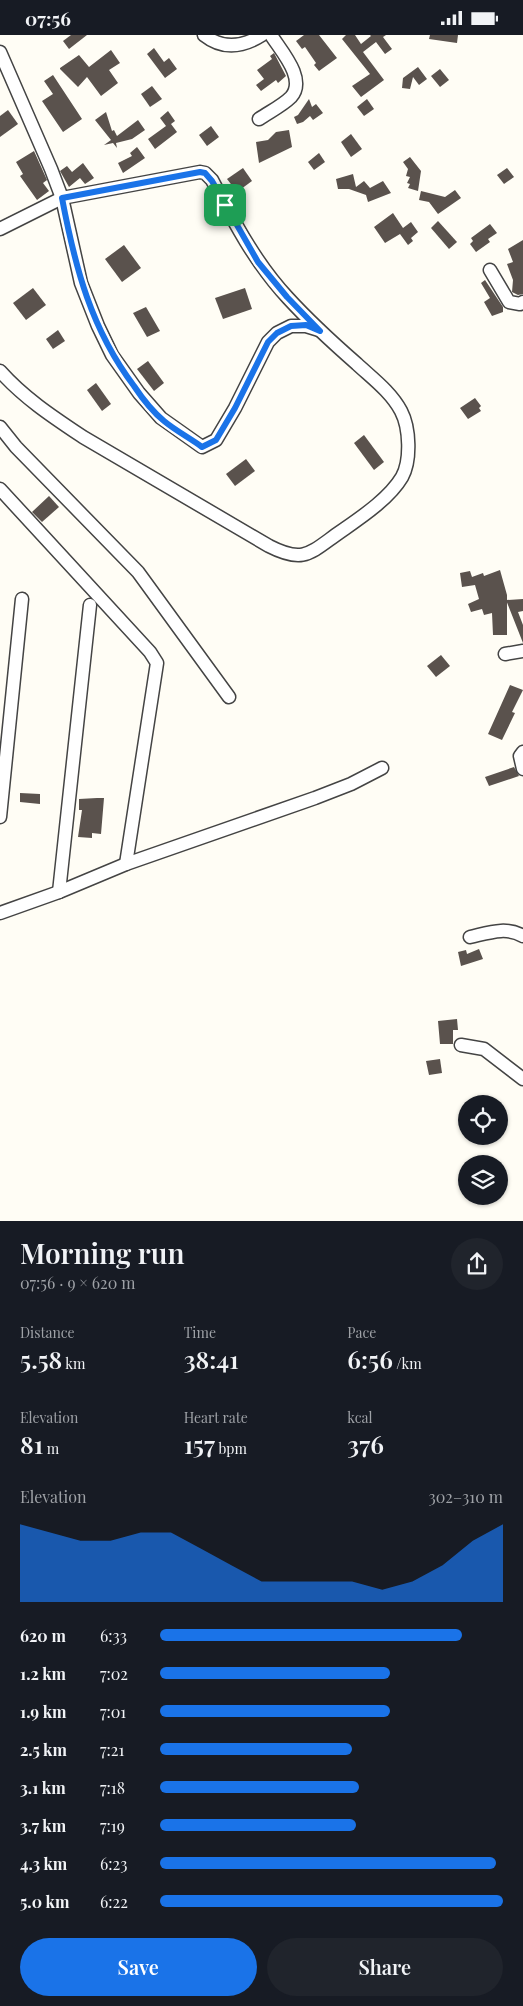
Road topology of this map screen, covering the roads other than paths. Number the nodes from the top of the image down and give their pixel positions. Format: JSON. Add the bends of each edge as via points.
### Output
{"nodes":[{"id":1,"x":204,"y":35,"type":"edge"},
{"id":2,"x":262,"y":35,"type":"edge"},
{"id":3,"x":271,"y":35,"type":"edge"},
{"id":4,"x":0,"y":53,"type":"edge"},
{"id":5,"x":259,"y":119,"type":"dead end"},
{"id":6,"x":62,"y":198,"type":"junction"},
{"id":7,"x":0,"y":229,"type":"edge"},
{"id":8,"x":490,"y":270,"type":"dead end"},
{"id":9,"x":523,"y":302,"type":"edge"},
{"id":10,"x":320,"y":331,"type":"junction"},
{"id":11,"x":0,"y":371,"type":"edge"},
{"id":12,"x":0,"y":427,"type":"edge"},
{"id":13,"x":0,"y":489,"type":"edge"},
{"id":14,"x":22,"y":599,"type":"dead end"},
{"id":15,"x":90,"y":605,"type":"dead end"},
{"id":16,"x":523,"y":651,"type":"edge"},
{"id":17,"x":505,"y":654,"type":"dead end"},
{"id":18,"x":229,"y":697,"type":"dead end"},
{"id":19,"x":523,"y":752,"type":"edge"},
{"id":20,"x":382,"y":768,"type":"dead end"},
{"id":21,"x":523,"y":769,"type":"edge"},
{"id":22,"x":0,"y":817,"type":"edge"},
{"id":23,"x":126,"y":864,"type":"junction"},
{"id":24,"x":59,"y":892,"type":"junction"},
{"id":25,"x":0,"y":913,"type":"edge"},
{"id":26,"x":523,"y":936,"type":"edge"},
{"id":27,"x":470,"y":937,"type":"dead end"},
{"id":28,"x":461,"y":1045,"type":"dead end"},
{"id":29,"x":523,"y":1079,"type":"edge"}],
"edges":[{"from":1,"to":2,"type":"street","via":[[225,46],[241,45]]},
{"from":3,"to":5,"type":"street","via":[[293,69],[296,89],[289,98]]},
{"from":4,"to":6,"type":"street"},
{"from":6,"to":7,"type":"street"},
{"from":6,"to":10,"type":"street","via":[[205,173],[258,262]]},
{"from":6,"to":10,"type":"street","via":[[81,283],[112,355],[161,418],[202,447],[216,440],[268,342],[277,333],[291,326],[306,325]]},
{"from":8,"to":9,"type":"street","via":[[509,302]]},
{"from":10,"to":11,"type":"street","via":[[383,389],[402,412],[408,461],[401,478],[378,504],[310,553],[300,556],[284,554],[269,546],[83,437],[18,391]]},
{"from":12,"to":18,"type":"street","via":[[138,572]]},
{"from":13,"to":23,"type":"street","via":[[157,663]]},
{"from":14,"to":22,"type":"street"},
{"from":15,"to":24,"type":"street"},
{"from":16,"to":17,"type":"street"},
{"from":19,"to":21,"type":"street","via":[[520,756]]},
{"from":20,"to":23,"type":"street","via":[[315,798]]},
{"from":23,"to":24,"type":"street"},
{"from":24,"to":25,"type":"street"},
{"from":26,"to":27,"type":"street","via":[[513,930],[505,930]]},
{"from":28,"to":29,"type":"street","via":[[484,1049]]}]}
